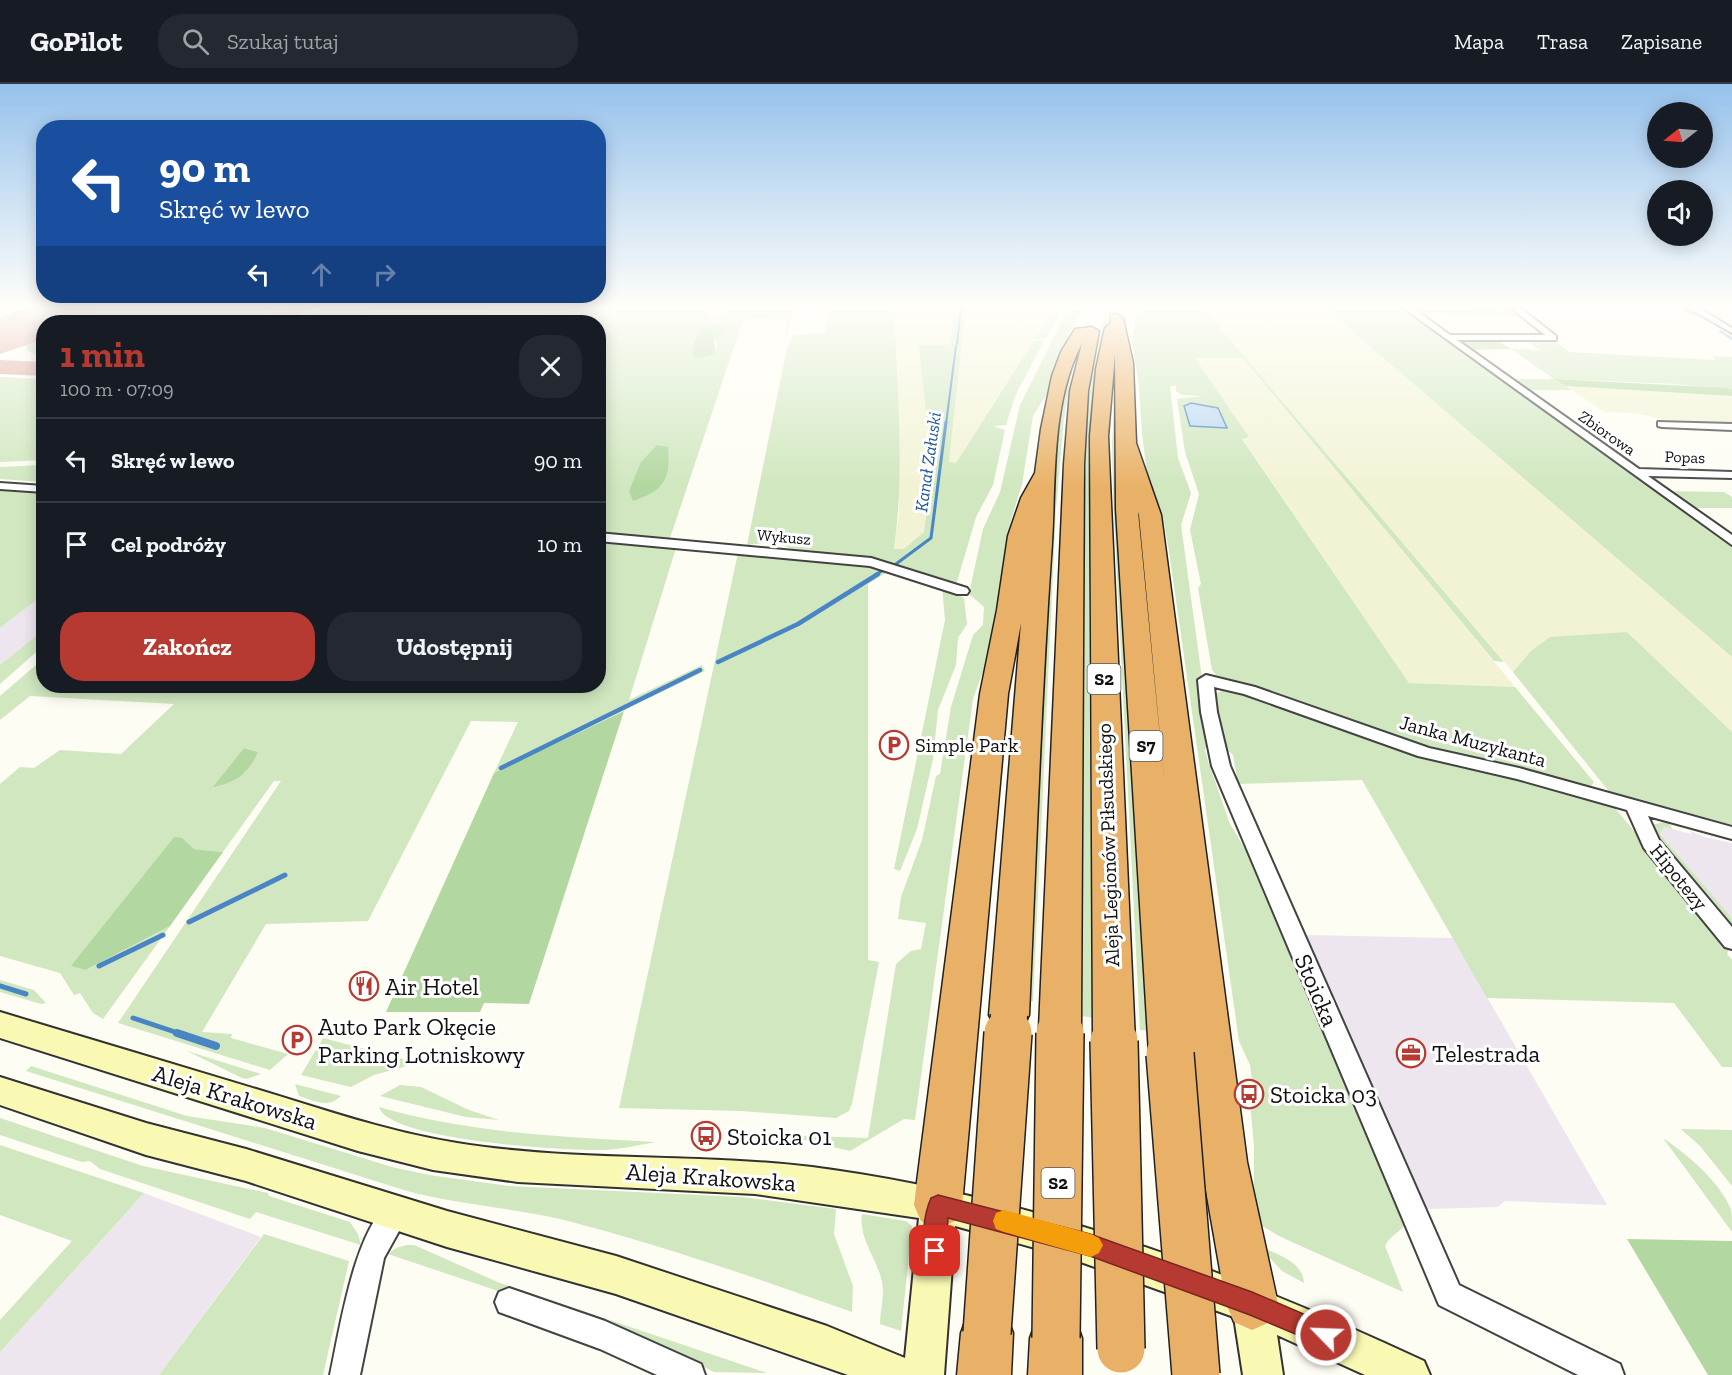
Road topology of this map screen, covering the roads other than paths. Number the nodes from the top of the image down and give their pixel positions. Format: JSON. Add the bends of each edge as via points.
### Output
{"nodes":[{"id":1,"x":1063,"y":367,"type":"edge"},
{"id":2,"x":1084,"y":367,"type":"edge"},
{"id":3,"x":1104,"y":367,"type":"edge"},
{"id":4,"x":1125,"y":367,"type":"edge"},
{"id":5,"x":1489,"y":367,"type":"edge"},
{"id":6,"x":1662,"y":424,"type":"dead end"},
{"id":7,"x":1732,"y":427,"type":"edge"},
{"id":8,"x":1124,"y":437,"type":"junction"},
{"id":9,"x":1047,"y":470,"type":"junction"},
{"id":10,"x":1636,"y":472,"type":"junction"},
{"id":11,"x":1732,"y":476,"type":"edge"},
{"id":12,"x":0,"y":486,"type":"edge"},
{"id":13,"x":36,"y":488,"type":"edge"},
{"id":14,"x":606,"y":538,"type":"edge"},
{"id":15,"x":1732,"y":541,"type":"edge"},
{"id":16,"x":962,"y":591,"type":"dead end"},
{"id":17,"x":1206,"y":680,"type":"joint"},
{"id":18,"x":1635,"y":808,"type":"junction"},
{"id":19,"x":1732,"y":833,"type":"edge"},
{"id":20,"x":1732,"y":941,"type":"edge"},
{"id":21,"x":0,"y":1025,"type":"edge"},
{"id":22,"x":0,"y":1091,"type":"edge"},
{"id":23,"x":938,"y":1205,"type":"junction"},
{"id":24,"x":396,"y":1213,"type":"junction"},
{"id":25,"x":508,"y":1302,"type":"dead end"},
{"id":26,"x":1252,"y":1304,"type":"junction"},
{"id":27,"x":1055,"y":1356,"type":"edge"},
{"id":28,"x":1122,"y":1362,"type":"edge"},
{"id":29,"x":345,"y":1375,"type":"edge"},
{"id":30,"x":690,"y":1375,"type":"edge"},
{"id":31,"x":896,"y":1375,"type":"edge"},
{"id":32,"x":924,"y":1375,"type":"edge"},
{"id":33,"x":984,"y":1375,"type":"edge"},
{"id":34,"x":1196,"y":1375,"type":"edge"},
{"id":35,"x":1263,"y":1375,"type":"edge"},
{"id":36,"x":1410,"y":1375,"type":"edge"},
{"id":37,"x":1608,"y":1375,"type":"edge"}],
"edges":[{"from":1,"to":9,"type":"highway"},
{"from":2,"to":27,"type":"highway","name":"Aleja Legionów Piłsudskiego","number":"S2","bridge":true,"via":[[1074,464]]},
{"from":3,"to":28,"type":"highway","name":"Aleja Legionów Piłsudskiego","number":"S2","bridge":true,"via":[[1099,436]]},
{"from":4,"to":8,"type":"highway","number":"S7"},
{"from":5,"to":10,"type":"street","name":"Zbiorowa"},
{"from":6,"to":7,"type":"street"},
{"from":8,"to":26,"type":"highway","via":[[1150,515],[1224,1162]]},
{"from":8,"to":34,"type":"highway","number":"S7","bridge":true},
{"from":9,"to":23,"type":"highway","via":[[1019,536],[994,694]]},
{"from":9,"to":33,"type":"highway","bridge":true,"via":[[1034,613]]},
{"from":10,"to":11,"type":"street","name":"Popas"},
{"from":10,"to":15,"type":"street","name":"Zbiorowa"},
{"from":12,"to":13,"type":"street"},
{"from":14,"to":16,"type":"street","name":"Wykusz","via":[[871,561]]},
{"from":17,"to":18,"type":"street","name":"Janka Muzykanta","via":[[1249,690],[1424,752],[1519,774]]},
{"from":17,"to":37,"type":"street","name":"Stoicka","via":[[1221,766],[1449,1295]]},
{"from":18,"to":19,"type":"street","name":"Janka Muzykanta"},
{"from":18,"to":20,"type":"street","name":"Hipotezy","via":[[1651,843]]},
{"from":21,"to":23,"type":"main road","name":"Aleja Krakowska","via":[[342,1130],[457,1159],[514,1166],[781,1181]]},
{"from":22,"to":24,"type":"main road"},
{"from":23,"to":26,"type":"main road","name":"Aleja Krakowska","via":[[1090,1245]]},
{"from":23,"to":32,"type":"main road"},
{"from":24,"to":29,"type":"street","via":[[371,1254]]},
{"from":24,"to":31,"type":"main road","via":[[616,1275],[827,1346]]},
{"from":25,"to":30,"type":"street","via":[[605,1336]]},
{"from":26,"to":35,"type":"main road"},
{"from":26,"to":36,"type":"main road","name":"Aleja Krakowska"}]}
